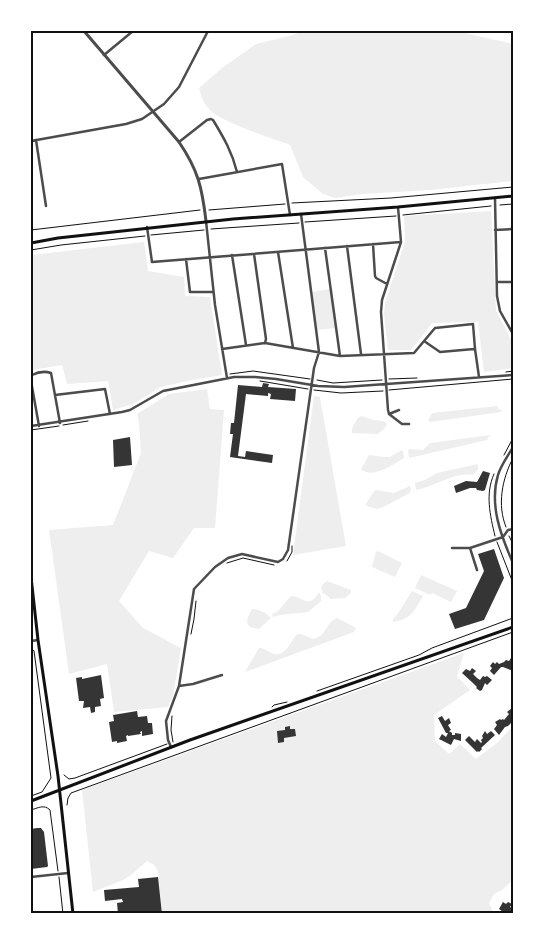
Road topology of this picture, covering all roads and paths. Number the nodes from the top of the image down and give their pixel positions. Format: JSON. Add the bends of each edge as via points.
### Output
{"nodes":[{"id":1,"x":84,"y":31,"type":"edge"},
{"id":2,"x":132,"y":31,"type":"edge"},
{"id":3,"x":208,"y":31,"type":"edge"},
{"id":4,"x":104,"y":55,"type":"junction"},
{"id":5,"x":153,"y":112,"type":"junction"},
{"id":6,"x":36,"y":140,"type":"junction"},
{"id":7,"x":31,"y":141,"type":"edge"},
{"id":8,"x":179,"y":142,"type":"junction"},
{"id":9,"x":237,"y":172,"type":"junction"},
{"id":10,"x":199,"y":179,"type":"junction"},
{"id":11,"x":513,"y":187,"type":"edge"},
{"id":12,"x":513,"y":196,"type":"edge"},
{"id":13,"x":495,"y":198,"type":"junction"},
{"id":14,"x":289,"y":203,"type":"junction"},
{"id":15,"x":513,"y":204,"type":"edge"},
{"id":16,"x":46,"y":206,"type":"dead end"},
{"id":17,"x":495,"y":206,"type":"junction"},
{"id":18,"x":398,"y":207,"type":"junction"},
{"id":19,"x":205,"y":210,"type":"junction"},
{"id":20,"x":301,"y":214,"type":"junction"},
{"id":21,"x":290,"y":215,"type":"junction"},
{"id":22,"x":399,"y":216,"type":"junction"},
{"id":23,"x":206,"y":221,"type":"junction"},
{"id":24,"x":302,"y":222,"type":"junction"},
{"id":25,"x":148,"y":227,"type":"junction"},
{"id":26,"x":513,"y":229,"type":"edge"},
{"id":27,"x":31,"y":230,"type":"edge"},
{"id":28,"x":207,"y":230,"type":"junction"},
{"id":29,"x":495,"y":230,"type":"junction"},
{"id":30,"x":149,"y":235,"type":"junction"},
{"id":31,"x":401,"y":242,"type":"junction"},
{"id":32,"x":31,"y":243,"type":"edge"},
{"id":33,"x":373,"y":244,"type":"junction"},
{"id":34,"x":347,"y":246,"type":"junction"},
{"id":35,"x":324,"y":248,"type":"junction"},
{"id":36,"x":305,"y":249,"type":"junction"},
{"id":37,"x":31,"y":250,"type":"edge"},
{"id":38,"x":278,"y":252,"type":"junction"},
{"id":39,"x":254,"y":254,"type":"junction"},
{"id":40,"x":232,"y":256,"type":"junction"},
{"id":41,"x":210,"y":257,"type":"junction"},
{"id":42,"x":186,"y":259,"type":"junction"},
{"id":43,"x":497,"y":282,"type":"junction"},
{"id":44,"x":513,"y":282,"type":"edge"},
{"id":45,"x":387,"y":284,"type":"junction"},
{"id":46,"x":213,"y":292,"type":"junction"},
{"id":47,"x":513,"y":334,"type":"edge"},
{"id":48,"x":424,"y":341,"type":"junction"},
{"id":49,"x":265,"y":343,"type":"junction"},
{"id":50,"x":246,"y":346,"type":"junction"},
{"id":51,"x":293,"y":348,"type":"junction"},
{"id":52,"x":222,"y":349,"type":"junction"},
{"id":53,"x":475,"y":349,"type":"junction"},
{"id":54,"x":319,"y":352,"type":"junction"},
{"id":55,"x":383,"y":354,"type":"junction"},
{"id":56,"x":361,"y":355,"type":"junction"},
{"id":57,"x":340,"y":356,"type":"junction"},
{"id":58,"x":513,"y":375,"type":"edge"},
{"id":59,"x":479,"y":377,"type":"junction"},
{"id":60,"x":227,"y":379,"type":"junction"},
{"id":61,"x":31,"y":380,"type":"edge"},
{"id":62,"x":256,"y":380,"type":"dead end"},
{"id":63,"x":513,"y":380,"type":"edge"},
{"id":64,"x":386,"y":384,"type":"junction"},
{"id":65,"x":312,"y":385,"type":"junction"},
{"id":66,"x":311,"y":389,"type":"junction"},
{"id":67,"x":392,"y":390,"type":"dead end"},
{"id":68,"x":380,"y":391,"type":"dead end"},
{"id":69,"x":55,"y":395,"type":"junction"},
{"id":70,"x":399,"y":410,"type":"dead end"},
{"id":71,"x":389,"y":414,"type":"junction"},
{"id":72,"x":110,"y":415,"type":"junction"},
{"id":73,"x":93,"y":420,"type":"dead end"},
{"id":74,"x":60,"y":423,"type":"junction"},
{"id":75,"x":409,"y":424,"type":"dead end"},
{"id":76,"x":31,"y":426,"type":"edge"},
{"id":77,"x":39,"y":426,"type":"junction"},
{"id":78,"x":31,"y":430,"type":"edge"},
{"id":79,"x":513,"y":447,"type":"edge"},
{"id":80,"x":513,"y":458,"type":"edge"},
{"id":81,"x":513,"y":529,"type":"edge"},
{"id":82,"x":507,"y":531,"type":"junction"},
{"id":83,"x":502,"y":537,"type":"junction"},
{"id":84,"x":292,"y":544,"type":"dead end"},
{"id":85,"x":513,"y":544,"type":"edge"},
{"id":86,"x":452,"y":548,"type":"dead end"},
{"id":87,"x":470,"y":548,"type":"junction"},
{"id":88,"x":288,"y":560,"type":"dead end"},
{"id":89,"x":513,"y":563,"type":"edge"},
{"id":90,"x":275,"y":565,"type":"dead end"},
{"id":91,"x":222,"y":566,"type":"dead end"},
{"id":92,"x":477,"y":570,"type":"dead end"},
{"id":93,"x":31,"y":577,"type":"edge"},
{"id":94,"x":510,"y":577,"type":"dead end"},
{"id":95,"x":513,"y":583,"type":"edge"},
{"id":96,"x":196,"y":600,"type":"dead end"},
{"id":97,"x":513,"y":618,"type":"edge"},
{"id":98,"x":513,"y":626,"type":"edge"},
{"id":99,"x":513,"y":632,"type":"edge"},
{"id":100,"x":190,"y":638,"type":"dead end"},
{"id":101,"x":38,"y":640,"type":"junction"},
{"id":102,"x":31,"y":641,"type":"edge"},
{"id":103,"x":31,"y":648,"type":"edge"},
{"id":104,"x":222,"y":675,"type":"dead end"},
{"id":105,"x":179,"y":686,"type":"junction"},
{"id":106,"x":314,"y":692,"type":"dead end"},
{"id":107,"x":286,"y":702,"type":"dead end"},
{"id":108,"x":268,"y":708,"type":"dead end"},
{"id":109,"x":172,"y":717,"type":"dead end"},
{"id":110,"x":173,"y":742,"type":"dead end"},
{"id":111,"x":165,"y":745,"type":"dead end"},
{"id":112,"x":171,"y":748,"type":"junction"},
{"id":113,"x":64,"y":775,"type":"dead end"},
{"id":114,"x":59,"y":790,"type":"junction"},
{"id":115,"x":31,"y":796,"type":"edge"},
{"id":116,"x":31,"y":801,"type":"edge"},
{"id":117,"x":68,"y":805,"type":"dead end"},
{"id":118,"x":31,"y":810,"type":"edge"},
{"id":119,"x":68,"y":873,"type":"junction"},
{"id":120,"x":58,"y":874,"type":"junction"},
{"id":121,"x":31,"y":877,"type":"edge"},
{"id":122,"x":31,"y":902,"type":"edge"},
{"id":123,"x":32,"y":914,"type":"edge"},
{"id":124,"x":63,"y":914,"type":"edge"},
{"id":125,"x":73,"y":914,"type":"edge"}],
"edges":[{"from":1,"to":4,"type":"street"},
{"from":2,"to":4,"type":"street"},
{"from":3,"to":5,"type":"street","via":[[179,87]]},
{"from":4,"to":5,"type":"street"},
{"from":5,"to":6,"type":"street","via":[[126,124]]},
{"from":5,"to":8,"type":"street"},
{"from":6,"to":7,"type":"street"},
{"from":6,"to":16,"type":"street"},
{"from":8,"to":9,"type":"street","via":[[199,125],[214,120],[233,155]]},
{"from":8,"to":10,"type":"street"},
{"from":9,"to":10,"type":"street"},
{"from":9,"to":14,"type":"street","via":[[282,164]]},
{"from":10,"to":19,"type":"street"},
{"from":11,"to":14,"type":"path"},
{"from":12,"to":13,"type":"main road"},
{"from":13,"to":17,"type":"street"},
{"from":13,"to":18,"type":"main road"},
{"from":14,"to":19,"type":"path"},
{"from":14,"to":21,"type":"street"},
{"from":15,"to":17,"type":"path"},
{"from":17,"to":22,"type":"path"},
{"from":17,"to":29,"type":"street"},
{"from":18,"to":20,"type":"main road"},
{"from":18,"to":22,"type":"street"},
{"from":19,"to":23,"type":"street"},
{"from":19,"to":27,"type":"path"},
{"from":20,"to":21,"type":"main road"},
{"from":20,"to":24,"type":"street"},
{"from":21,"to":23,"type":"main road"},
{"from":22,"to":24,"type":"path"},
{"from":22,"to":31,"type":"street"},
{"from":23,"to":25,"type":"main road"},
{"from":23,"to":28,"type":"street"},
{"from":24,"to":28,"type":"path"},
{"from":24,"to":36,"type":"street"},
{"from":25,"to":30,"type":"street"},
{"from":25,"to":32,"type":"main road"},
{"from":26,"to":29,"type":"street"},
{"from":28,"to":30,"type":"path"},
{"from":28,"to":41,"type":"street"},
{"from":29,"to":43,"type":"street"},
{"from":30,"to":37,"type":"path"},
{"from":30,"to":42,"type":"street","via":[[152,262]]},
{"from":31,"to":33,"type":"street"},
{"from":31,"to":45,"type":"street"},
{"from":33,"to":34,"type":"street"},
{"from":33,"to":45,"type":"street","via":[[375,276]]},
{"from":34,"to":35,"type":"street"},
{"from":34,"to":56,"type":"street"},
{"from":35,"to":36,"type":"street"},
{"from":35,"to":57,"type":"street"},
{"from":36,"to":38,"type":"street"},
{"from":36,"to":54,"type":"street"},
{"from":38,"to":39,"type":"street"},
{"from":38,"to":51,"type":"street"},
{"from":39,"to":40,"type":"street"},
{"from":39,"to":49,"type":"street"},
{"from":40,"to":41,"type":"street"},
{"from":40,"to":50,"type":"street"},
{"from":41,"to":42,"type":"street"},
{"from":41,"to":46,"type":"street"},
{"from":42,"to":46,"type":"street","via":[[190,292]]},
{"from":43,"to":44,"type":"street"},
{"from":43,"to":47,"type":"street","via":[[500,311]]},
{"from":45,"to":55,"type":"street","via":[[381,312]]},
{"from":46,"to":52,"type":"street"},
{"from":48,"to":53,"type":"street","via":[[440,352]]},
{"from":48,"to":53,"type":"street","via":[[435,328],[473,324]]},
{"from":48,"to":55,"type":"street","via":[[414,353]]},
{"from":49,"to":50,"type":"street"},
{"from":49,"to":51,"type":"street"},
{"from":50,"to":52,"type":"street"},
{"from":51,"to":54,"type":"street"},
{"from":52,"to":60,"type":"street"},
{"from":53,"to":59,"type":"street"},
{"from":54,"to":57,"type":"street"},
{"from":54,"to":65,"type":"street"},
{"from":55,"to":56,"type":"street"},
{"from":55,"to":64,"type":"street"},
{"from":56,"to":57,"type":"street"},
{"from":58,"to":59,"type":"street"},
{"from":59,"to":64,"type":"street"},
{"from":60,"to":65,"type":"street","via":[[255,376]]},
{"from":60,"to":72,"type":"street","via":[[163,391],[130,410]]},
{"from":61,"to":69,"type":"street","via":[[36,373],[51,373]]},
{"from":61,"to":77,"type":"street"},
{"from":62,"to":66,"type":"path"},
{"from":63,"to":67,"type":"path"},
{"from":64,"to":65,"type":"street"},
{"from":64,"to":71,"type":"street"},
{"from":65,"to":66,"type":"street"},
{"from":66,"to":68,"type":"path","via":[[341,393]]},
{"from":66,"to":105,"type":"street","via":[[288,550],[284,559],[278,562],[242,554],[228,558],[194,589]]},
{"from":69,"to":72,"type":"street","via":[[105,389]]},
{"from":69,"to":74,"type":"street"},
{"from":70,"to":71,"type":"street"},
{"from":71,"to":75,"type":"street","via":[[402,424]]},
{"from":72,"to":74,"type":"street"},
{"from":73,"to":78,"type":"path"},
{"from":74,"to":77,"type":"street"},
{"from":76,"to":77,"type":"street"},
{"from":79,"to":83,"type":"street","via":[[498,475],[495,497]]},
{"from":80,"to":82,"type":"path","via":[[506,471],[501,510]]},
{"from":81,"to":82,"type":"street"},
{"from":82,"to":83,"type":"street"},
{"from":82,"to":85,"type":"path"},
{"from":83,"to":87,"type":"street"},
{"from":83,"to":89,"type":"street"},
{"from":84,"to":88,"type":"path"},
{"from":86,"to":87,"type":"street"},
{"from":87,"to":92,"type":"street"},
{"from":90,"to":91,"type":"path","via":[[243,558]]},
{"from":93,"to":101,"type":"main road"},
{"from":94,"to":95,"type":"path"},
{"from":96,"to":100,"type":"path"},
{"from":97,"to":106,"type":"path"},
{"from":98,"to":112,"type":"main road"},
{"from":99,"to":117,"type":"path","via":[[71,793]]},
{"from":101,"to":102,"type":"street"},
{"from":101,"to":114,"type":"main road"},
{"from":103,"to":115,"type":"path","via":[[34,651],[51,778],[42,792]]},
{"from":104,"to":105,"type":"street"},
{"from":105,"to":112,"type":"street","via":[[166,721]]},
{"from":107,"to":108,"type":"path"},
{"from":109,"to":110,"type":"path"},
{"from":111,"to":113,"type":"path","via":[[69,779]]},
{"from":112,"to":114,"type":"main road"},
{"from":114,"to":116,"type":"main road"},
{"from":114,"to":119,"type":"main road"},
{"from":118,"to":120,"type":"path","via":[[44,806],[50,810]]},
{"from":119,"to":120,"type":"street"},
{"from":119,"to":125,"type":"main road"},
{"from":120,"to":121,"type":"street"},
{"from":120,"to":124,"type":"path"},
{"from":122,"to":123,"type":"street"}]}
